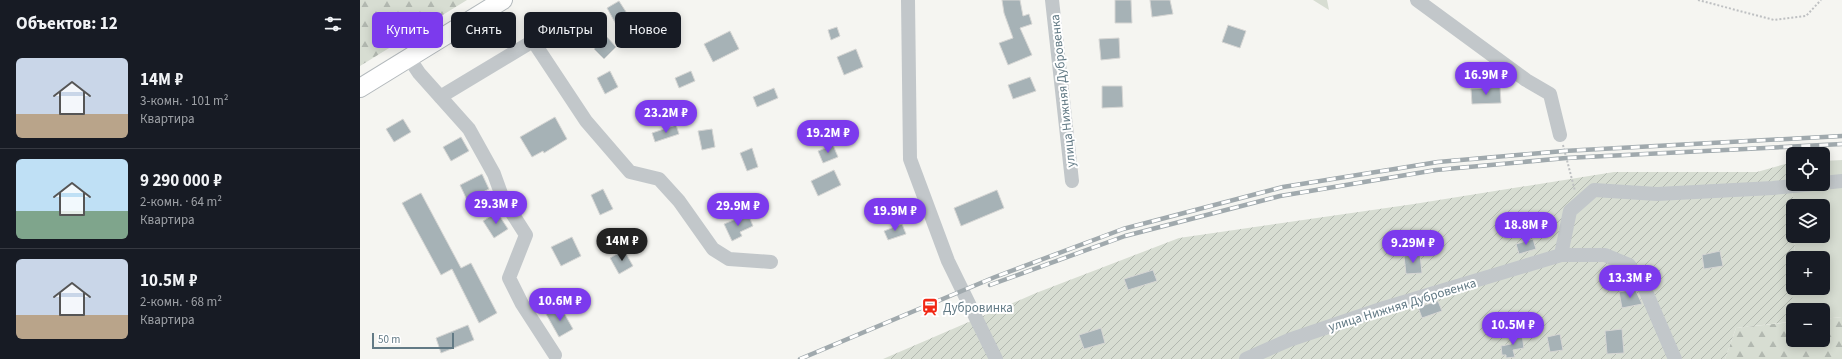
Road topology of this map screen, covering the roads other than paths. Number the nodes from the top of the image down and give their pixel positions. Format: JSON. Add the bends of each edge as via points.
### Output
{"nodes":[{"id":1,"x":503,"y":0,"type":"edge"},
{"id":2,"x":908,"y":0,"type":"edge"},
{"id":3,"x":1052,"y":0,"type":"edge"},
{"id":4,"x":1417,"y":0,"type":"edge"},
{"id":5,"x":410,"y":58,"type":"junction"},
{"id":6,"x":360,"y":88,"type":"edge"},
{"id":7,"x":440,"y":97,"type":"junction"},
{"id":8,"x":1560,"y":134,"type":"road end"},
{"id":9,"x":1072,"y":181,"type":"dead end"},
{"id":10,"x":1842,"y":181,"type":"edge"},
{"id":11,"x":1830,"y":182,"type":"edge"},
{"id":12,"x":1786,"y":187,"type":"edge"},
{"id":13,"x":1561,"y":255,"type":"junction"},
{"id":14,"x":771,"y":262,"type":"dead end"},
{"id":15,"x":555,"y":355,"type":"dead end"},
{"id":16,"x":996,"y":359,"type":"edge"},
{"id":17,"x":1246,"y":359,"type":"edge"},
{"id":18,"x":1675,"y":359,"type":"edge"}],
"edges":[{"from":1,"to":5,"type":"main road"},
{"from":2,"to":16,"type":"street","via":[[910,159],[948,261]]},
{"from":3,"to":9,"type":"street","name":"улица Нижняя Дубровенка"},
{"from":4,"to":8,"type":"street","via":[[1526,80],[1550,94]]},
{"from":5,"to":6,"type":"main road"},
{"from":5,"to":7,"type":"street","via":[[419,73]]},
{"from":7,"to":14,"type":"street","via":[[533,41],[586,121],[630,172],[659,179],[680,201],[713,249],[729,259]]},
{"from":7,"to":15,"type":"street","via":[[469,129],[494,174],[503,199],[526,235],[509,278],[522,304]]},
{"from":10,"to":11,"type":"street"},
{"from":12,"to":13,"type":"street","via":[[1657,194],[1594,190],[1570,211]]},
{"from":13,"to":17,"type":"street","name":"улица Нижняя Дубровенка","via":[[1384,308],[1289,340]]},
{"from":13,"to":18,"type":"street","name":"улица Нижняя Дубровенка","via":[[1605,255],[1629,265],[1644,287]]}]}
